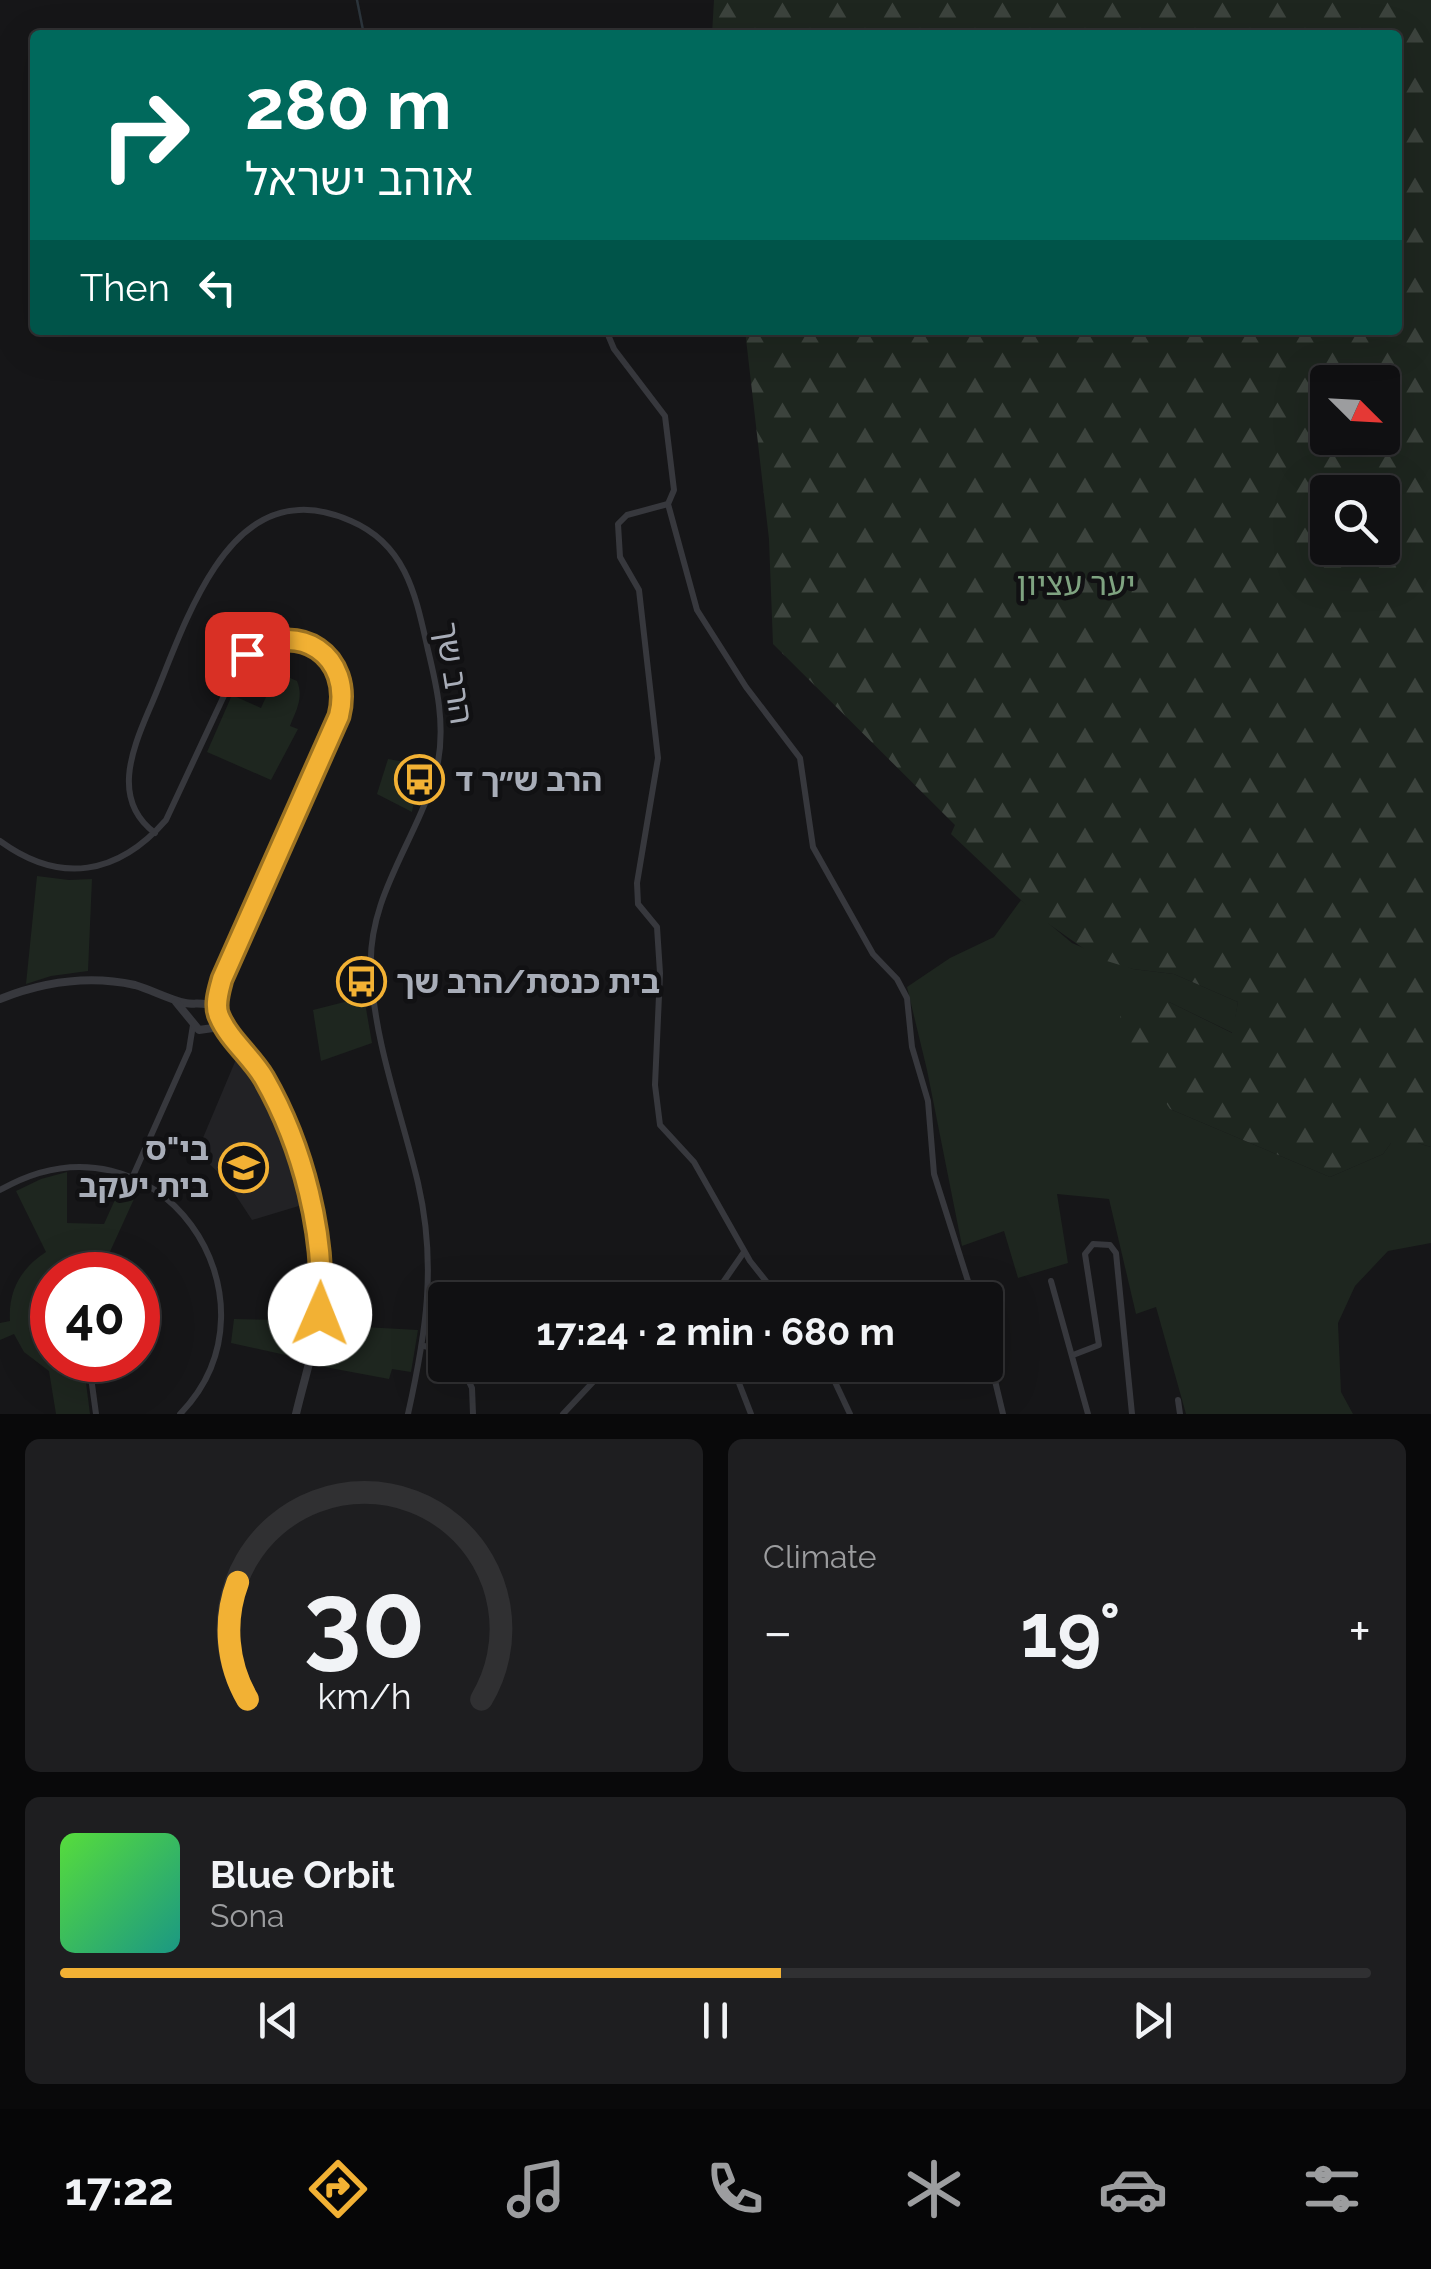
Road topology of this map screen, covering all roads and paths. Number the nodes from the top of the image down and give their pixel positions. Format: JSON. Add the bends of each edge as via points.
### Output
{"nodes":[{"id":1,"x":608,"y":335,"type":"edge"},
{"id":2,"x":668,"y":504,"type":"junction"},
{"id":3,"x":155,"y":833,"type":"junction"},
{"id":4,"x":0,"y":841,"type":"edge"},
{"id":5,"x":222,"y":979,"type":"junction"},
{"id":6,"x":168,"y":997,"type":"junction"},
{"id":7,"x":0,"y":999,"type":"edge"},
{"id":8,"x":203,"y":1004,"type":"junction"},
{"id":9,"x":217,"y":1013,"type":"junction"},
{"id":10,"x":192,"y":1021,"type":"junction"},
{"id":11,"x":208,"y":1030,"type":"junction"},
{"id":12,"x":242,"y":1049,"type":"junction"},
{"id":13,"x":189,"y":1050,"type":"junction"},
{"id":14,"x":133,"y":1176,"type":"junction"},
{"id":15,"x":0,"y":1190,"type":"edge"},
{"id":16,"x":744,"y":1252,"type":"junction"},
{"id":17,"x":1051,"y":1281,"type":"dead end"},
{"id":18,"x":723,"y":1282,"type":"edge"},
{"id":19,"x":768,"y":1282,"type":"edge"},
{"id":20,"x":968,"y":1282,"type":"edge"},
{"id":21,"x":424,"y":1346,"type":"junction"},
{"id":22,"x":428,"y":1347,"type":"edge"},
{"id":23,"x":1073,"y":1354,"type":"junction"},
{"id":24,"x":92,"y":1382,"type":"edge"},
{"id":25,"x":469,"y":1382,"type":"edge"},
{"id":26,"x":593,"y":1382,"type":"edge"},
{"id":27,"x":738,"y":1382,"type":"edge"},
{"id":28,"x":835,"y":1382,"type":"edge"},
{"id":29,"x":995,"y":1382,"type":"edge"},
{"id":30,"x":1178,"y":1400,"type":"dead end"},
{"id":31,"x":96,"y":1414,"type":"edge"},
{"id":32,"x":180,"y":1414,"type":"edge"},
{"id":33,"x":296,"y":1414,"type":"edge"},
{"id":34,"x":408,"y":1414,"type":"edge"},
{"id":35,"x":472,"y":1414,"type":"edge"},
{"id":36,"x":563,"y":1414,"type":"edge"},
{"id":37,"x":750,"y":1414,"type":"edge"},
{"id":38,"x":850,"y":1414,"type":"edge"},
{"id":39,"x":1003,"y":1414,"type":"edge"},
{"id":40,"x":1088,"y":1414,"type":"edge"},
{"id":41,"x":1132,"y":1414,"type":"edge"},
{"id":42,"x":1180,"y":1414,"type":"edge"}],
"edges":[{"from":1,"to":2,"type":"street","via":[[665,416],[674,490]]},
{"from":2,"to":16,"type":"street","via":[[627,515],[618,524],[620,557],[639,590],[658,758],[636,884],[638,904],[657,928],[655,1085],[660,1125],[694,1162]]},
{"from":2,"to":20,"type":"street","via":[[697,610],[800,758],[814,846],[874,954],[907,998],[928,1101],[934,1174]]},
{"from":3,"to":4,"type":"street","via":[[117,861],[85,868],[32,860]]},
{"from":3,"to":5,"type":"street","via":[[180,796],[247,654],[278,639],[324,653],[342,680],[339,716]]},
{"from":3,"to":21,"type":"street","name":"הרב שך","via":[[129,796],[132,754],[222,555],[258,522],[287,511],[339,516],[377,536],[400,561],[414,591],[440,718],[434,775],[383,898],[370,965],[380,1040],[424,1218]]},
{"from":5,"to":8,"type":"street"},
{"from":5,"to":9,"type":"street"},
{"from":6,"to":7,"type":"street","via":[[123,983],[80,980]]},
{"from":6,"to":8,"type":"street"},
{"from":6,"to":10,"type":"street"},
{"from":8,"to":9,"type":"street"},
{"from":8,"to":10,"type":"street","via":[[194,1008]]},
{"from":9,"to":11,"type":"street"},
{"from":9,"to":12,"type":"street"},
{"from":10,"to":11,"type":"street"},
{"from":10,"to":13,"type":"street"},
{"from":11,"to":12,"type":"street"},
{"from":11,"to":13,"type":"street"},
{"from":12,"to":33,"type":"street","via":[[281,1114],[318,1238],[320,1314]]},
{"from":13,"to":14,"type":"street"},
{"from":14,"to":15,"type":"street","via":[[63,1166]]},
{"from":14,"to":32,"type":"street","via":[[188,1219],[216,1282],[220,1323],[214,1355],[198,1393]]},
{"from":16,"to":18,"type":"street"},
{"from":16,"to":19,"type":"street"},
{"from":17,"to":23,"type":"street"},
{"from":21,"to":22,"type":"street"},
{"from":21,"to":34,"type":"street","name":"הרב שך"},
{"from":23,"to":40,"type":"street"},
{"from":23,"to":41,"type":"street","via":[[1099,1344],[1085,1254],[1093,1244],[1110,1244]]},
{"from":24,"to":31,"type":"street"},
{"from":25,"to":35,"type":"street"},
{"from":26,"to":36,"type":"street"},
{"from":27,"to":37,"type":"street"},
{"from":28,"to":38,"type":"street"},
{"from":29,"to":39,"type":"street"},
{"from":30,"to":42,"type":"street"}]}
